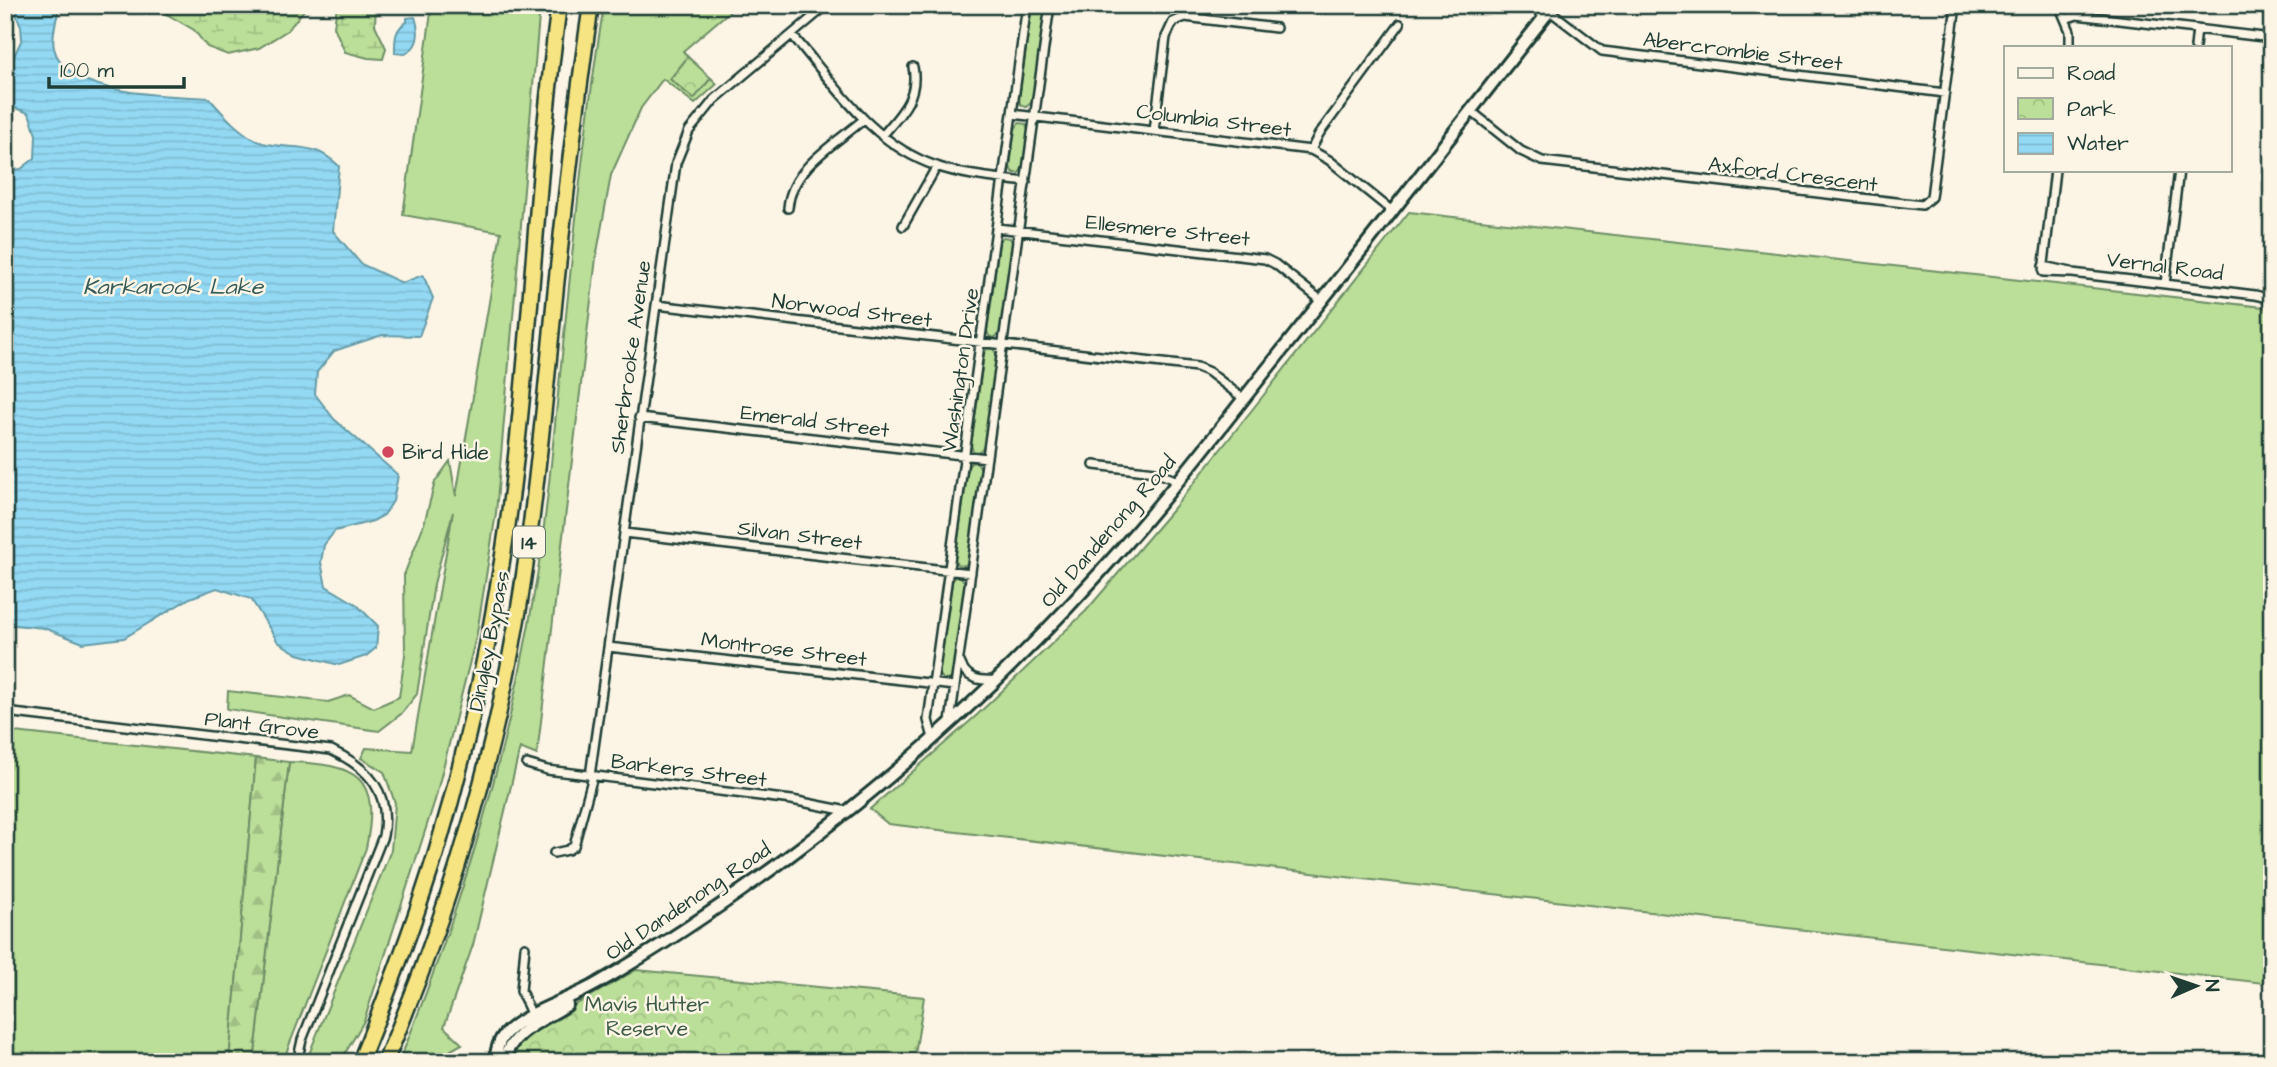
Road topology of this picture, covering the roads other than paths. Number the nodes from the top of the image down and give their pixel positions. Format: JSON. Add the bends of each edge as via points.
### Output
{"nodes":[{"id":1,"x":559,"y":5,"type":"edge"},
{"id":2,"x":591,"y":5,"type":"edge"},
{"id":3,"x":828,"y":5,"type":"edge"},
{"id":4,"x":1027,"y":5,"type":"edge"},
{"id":5,"x":1050,"y":5,"type":"edge"},
{"id":6,"x":1530,"y":5,"type":"edge"},
{"id":7,"x":1956,"y":5,"type":"edge"},
{"id":8,"x":2059,"y":5,"type":"edge"},
{"id":9,"x":1550,"y":11,"type":"edge"},
{"id":10,"x":2065,"y":19,"type":"junction"},
{"id":11,"x":1400,"y":24,"type":"dead end"},
{"id":12,"x":1276,"y":28,"type":"dead end"},
{"id":13,"x":2197,"y":29,"type":"junction"},
{"id":14,"x":792,"y":35,"type":"junction"},
{"id":15,"x":2272,"y":38,"type":"edge"},
{"id":16,"x":2070,"y":46,"type":"edge"},
{"id":17,"x":2195,"y":46,"type":"edge"},
{"id":18,"x":913,"y":67,"type":"dead end"},
{"id":19,"x":1945,"y":93,"type":"junction"},
{"id":20,"x":1471,"y":111,"type":"junction"},
{"id":21,"x":1012,"y":114,"type":"junction"},
{"id":22,"x":1035,"y":117,"type":"junction"},
{"id":23,"x":863,"y":120,"type":"junction"},
{"id":24,"x":1154,"y":131,"type":"junction"},
{"id":25,"x":881,"y":136,"type":"junction"},
{"id":26,"x":1311,"y":149,"type":"junction"},
{"id":27,"x":937,"y":166,"type":"junction"},
{"id":28,"x":2055,"y":172,"type":"edge"},
{"id":29,"x":2179,"y":172,"type":"edge"},
{"id":30,"x":1003,"y":179,"type":"junction"},
{"id":31,"x":1026,"y":182,"type":"junction"},
{"id":32,"x":788,"y":208,"type":"dead end"},
{"id":33,"x":1392,"y":211,"type":"junction"},
{"id":34,"x":903,"y":226,"type":"dead end"},
{"id":35,"x":997,"y":228,"type":"junction"},
{"id":36,"x":1019,"y":231,"type":"junction"},
{"id":37,"x":2165,"y":284,"type":"junction"},
{"id":38,"x":2272,"y":293,"type":"edge"},
{"id":39,"x":2255,"y":295,"type":"junction"},
{"id":40,"x":2272,"y":299,"type":"edge"},
{"id":41,"x":1322,"y":301,"type":"junction"},
{"id":42,"x":656,"y":304,"type":"junction"},
{"id":43,"x":981,"y":342,"type":"junction"},
{"id":44,"x":1003,"y":344,"type":"junction"},
{"id":45,"x":1244,"y":399,"type":"junction"},
{"id":46,"x":639,"y":418,"type":"junction"},
{"id":47,"x":965,"y":456,"type":"junction"},
{"id":48,"x":987,"y":458,"type":"junction"},
{"id":49,"x":1094,"y":465,"type":"dead end"},
{"id":50,"x":1178,"y":481,"type":"junction"},
{"id":51,"x":624,"y":533,"type":"junction"},
{"id":52,"x":950,"y":570,"type":"junction"},
{"id":53,"x":971,"y":573,"type":"junction"},
{"id":54,"x":608,"y":647,"type":"junction"},
{"id":55,"x":959,"y":658,"type":"junction"},
{"id":56,"x":996,"y":680,"type":"junction"},
{"id":57,"x":933,"y":684,"type":"junction"},
{"id":58,"x":955,"y":686,"type":"junction"},
{"id":59,"x":5,"y":712,"type":"edge"},
{"id":60,"x":950,"y":722,"type":"junction"},
{"id":61,"x":933,"y":738,"type":"junction"},
{"id":62,"x":527,"y":764,"type":"dead end"},
{"id":63,"x":592,"y":776,"type":"junction"},
{"id":64,"x":848,"y":811,"type":"junction"},
{"id":65,"x":554,"y":853,"type":"dead end"},
{"id":66,"x":525,"y":947,"type":"dead end"},
{"id":67,"x":534,"y":1021,"type":"junction"},
{"id":68,"x":508,"y":1037,"type":"junction"},
{"id":69,"x":297,"y":1062,"type":"edge"},
{"id":70,"x":360,"y":1062,"type":"edge"},
{"id":71,"x":385,"y":1062,"type":"edge"},
{"id":72,"x":495,"y":1062,"type":"edge"},
{"id":73,"x":504,"y":1062,"type":"edge"}],
"edges":[{"from":1,"to":70,"type":"highway","name":"Dingley Bypass","number":"14","via":[[515,461],[489,636],[437,850]]},
{"from":2,"to":71,"type":"highway","name":"Dingley Bypass","number":"14","via":[[526,563],[510,651],[462,849],[422,971]]},
{"from":3,"to":14,"type":"street","name":"Sherbrooke Avenue"},
{"from":4,"to":21,"type":"street","name":"Washington Drive"},
{"from":5,"to":22,"type":"street","name":"Washington Drive"},
{"from":6,"to":9,"type":"street","name":"Abercrombie Street"},
{"from":7,"to":19,"type":"street","name":"Axford Crescent"},
{"from":8,"to":10,"type":"street"},
{"from":9,"to":19,"type":"street","name":"Abercrombie Street","via":[[1602,51]]},
{"from":9,"to":20,"type":"main road","name":"Old Dandenong Road"},
{"from":10,"to":13,"type":"street","via":[[2077,15]]},
{"from":10,"to":16,"type":"street"},
{"from":11,"to":26,"type":"street"},
{"from":12,"to":24,"type":"street","via":[[1185,17],[1173,22],[1166,37]]},
{"from":13,"to":15,"type":"street"},
{"from":13,"to":17,"type":"street"},
{"from":14,"to":23,"type":"street"},
{"from":14,"to":42,"type":"street","name":"Sherbrooke Avenue","via":[[714,100],[683,142]]},
{"from":18,"to":25,"type":"street","via":[[910,100]]},
{"from":19,"to":20,"type":"street","name":"Axford Crescent","via":[[1931,197],[1918,206],[1542,161],[1521,151]]},
{"from":20,"to":33,"type":"main road","name":"Old Dandenong Road"},
{"from":21,"to":22,"type":"street","name":"Columbia Street"},
{"from":21,"to":30,"type":"street","name":"Washington Drive"},
{"from":22,"to":24,"type":"street","name":"Columbia Street"},
{"from":22,"to":31,"type":"street","name":"Washington Drive"},
{"from":23,"to":25,"type":"street"},
{"from":23,"to":32,"type":"street","via":[[796,179]]},
{"from":24,"to":26,"type":"street","name":"Columbia Street"},
{"from":25,"to":27,"type":"street"},
{"from":26,"to":33,"type":"street","name":"Columbia Street"},
{"from":27,"to":30,"type":"street"},
{"from":27,"to":34,"type":"street"},
{"from":28,"to":37,"type":"street","name":"Vernal Road","via":[[2043,269]]},
{"from":29,"to":37,"type":"street"},
{"from":30,"to":31,"type":"street"},
{"from":30,"to":35,"type":"street","name":"Washington Drive"},
{"from":31,"to":36,"type":"street","name":"Washington Drive"},
{"from":33,"to":41,"type":"main road","name":"Old Dandenong Road"},
{"from":35,"to":36,"type":"street","name":"Ellesmere Street"},
{"from":35,"to":43,"type":"street","name":"Washington Drive"},
{"from":36,"to":41,"type":"street","name":"Ellesmere Street","via":[[1265,259]]},
{"from":36,"to":44,"type":"street","name":"Washington Drive"},
{"from":37,"to":39,"type":"street","name":"Vernal Road"},
{"from":38,"to":39,"type":"street","name":"Vernal Road"},
{"from":39,"to":40,"type":"street","name":"Vernal Road"},
{"from":41,"to":45,"type":"main road","name":"Old Dandenong Road"},
{"from":42,"to":43,"type":"street","name":"Norwood Street"},
{"from":42,"to":46,"type":"street","name":"Sherbrooke Avenue"},
{"from":43,"to":44,"type":"street","name":"Norwood Street"},
{"from":43,"to":47,"type":"street","name":"Washington Drive"},
{"from":44,"to":45,"type":"street","name":"Norwood Street","via":[[1202,368]]},
{"from":44,"to":48,"type":"street","name":"Washington Drive"},
{"from":45,"to":50,"type":"main road","name":"Old Dandenong Road"},
{"from":46,"to":47,"type":"street","name":"Emerald Street"},
{"from":46,"to":51,"type":"street","name":"Sherbrooke Avenue"},
{"from":47,"to":48,"type":"street","name":"Emerald Street"},
{"from":47,"to":52,"type":"street","name":"Washington Drive"},
{"from":48,"to":53,"type":"street","name":"Washington Drive"},
{"from":49,"to":50,"type":"street","via":[[1155,472]]},
{"from":50,"to":56,"type":"main road","name":"Old Dandenong Road","via":[[1073,603]]},
{"from":51,"to":52,"type":"street","name":"Silvan Street"},
{"from":51,"to":54,"type":"street","name":"Sherbrooke Avenue"},
{"from":52,"to":53,"type":"street","name":"Silvan Street"},
{"from":52,"to":57,"type":"street","name":"Washington Drive"},
{"from":53,"to":55,"type":"street","name":"Washington Drive"},
{"from":54,"to":57,"type":"street","name":"Montrose Street"},
{"from":54,"to":63,"type":"street","name":"Sherbrooke Avenue"},
{"from":55,"to":56,"type":"street","via":[[969,676]]},
{"from":55,"to":58,"type":"street","name":"Washington Drive"},
{"from":56,"to":60,"type":"main road","name":"Old Dandenong Road"},
{"from":57,"to":58,"type":"street","name":"Montrose Street"},
{"from":57,"to":61,"type":"street","name":"Washington Drive","via":[[928,720]]},
{"from":58,"to":60,"type":"street","name":"Washington Drive"},
{"from":59,"to":69,"type":"street","name":"Plant Grove","via":[[331,750],[368,774],[386,813],[383,836]]},
{"from":60,"to":61,"type":"main road","name":"Old Dandenong Road"},
{"from":61,"to":64,"type":"main road","name":"Old Dandenong Road"},
{"from":62,"to":63,"type":"street","name":"Barkers Street"},
{"from":63,"to":64,"type":"street","name":"Barkers Street"},
{"from":63,"to":65,"type":"street","name":"Sherbrooke Avenue","via":[[574,846]]},
{"from":64,"to":67,"type":"main road","name":"Old Dandenong Road","via":[[706,915]]},
{"from":66,"to":67,"type":"street","via":[[521,991]]},
{"from":67,"to":68,"type":"main road","name":"Old Dandenong Road"},
{"from":68,"to":72,"type":"main road","via":[[497,1047]]},
{"from":68,"to":73,"type":"main road"}]}
